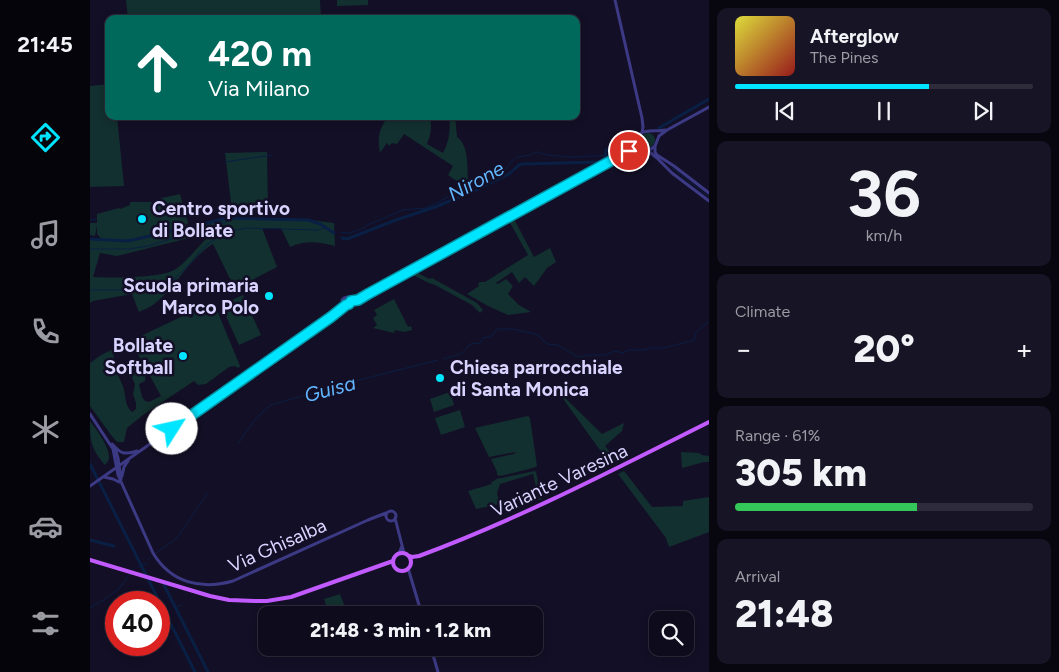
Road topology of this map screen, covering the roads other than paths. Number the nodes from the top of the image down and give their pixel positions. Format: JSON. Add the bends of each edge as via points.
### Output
{"nodes":[{"id":1,"x":616,"y":0,"type":"edge"},
{"id":2,"x":709,"y":107,"type":"edge"},
{"id":3,"x":642,"y":118,"type":"junction"},
{"id":4,"x":666,"y":130,"type":"junction"},
{"id":5,"x":649,"y":131,"type":"junction"},
{"id":6,"x":642,"y":133,"type":"junction"},
{"id":7,"x":638,"y":140,"type":"junction"},
{"id":8,"x":657,"y":141,"type":"junction"},
{"id":9,"x":655,"y":146,"type":"junction"},
{"id":10,"x":645,"y":149,"type":"junction"},
{"id":11,"x":629,"y":151,"type":"junction"},
{"id":12,"x":709,"y":193,"type":"edge"},
{"id":13,"x":709,"y":201,"type":"edge"},
{"id":14,"x":350,"y":300,"type":"junction"},
{"id":15,"x":344,"y":304,"type":"junction"},
{"id":16,"x":90,"y":414,"type":"edge"},
{"id":17,"x":709,"y":422,"type":"edge"},
{"id":18,"x":106,"y":438,"type":"junction"},
{"id":19,"x":113,"y":446,"type":"junction"},
{"id":20,"x":142,"y":450,"type":"junction"},
{"id":21,"x":129,"y":459,"type":"junction"},
{"id":22,"x":118,"y":467,"type":"junction"},
{"id":23,"x":109,"y":473,"type":"junction"},
{"id":24,"x":103,"y":477,"type":"junction"},
{"id":25,"x":122,"y":483,"type":"junction"},
{"id":26,"x":90,"y":486,"type":"edge"},
{"id":27,"x":386,"y":513,"type":"junction"},
{"id":28,"x":375,"y":518,"type":"junction"},
{"id":29,"x":395,"y":518,"type":"junction"},
{"id":30,"x":388,"y":520,"type":"junction"},
{"id":31,"x":399,"y":532,"type":"junction"},
{"id":32,"x":402,"y":546,"type":"junction"},
{"id":33,"x":398,"y":553,"type":"junction"},
{"id":34,"x":404,"y":553,"type":"junction"},
{"id":35,"x":409,"y":556,"type":"junction"},
{"id":36,"x":419,"y":556,"type":"junction"},
{"id":37,"x":90,"y":560,"type":"edge"},
{"id":38,"x":393,"y":560,"type":"junction"},
{"id":39,"x":411,"y":563,"type":"junction"},
{"id":40,"x":384,"y":564,"type":"junction"},
{"id":41,"x":394,"y":566,"type":"junction"},
{"id":42,"x":408,"y":568,"type":"junction"},
{"id":43,"x":403,"y":571,"type":"junction"},
{"id":44,"x":411,"y":577,"type":"junction"},
{"id":45,"x":419,"y":606,"type":"edge"},
{"id":46,"x":433,"y":656,"type":"edge"},
{"id":47,"x":438,"y":672,"type":"edge"}],
"edges":[{"from":1,"to":3,"type":"street"},
{"from":2,"to":4,"type":"street"},
{"from":3,"to":5,"type":"street"},
{"from":3,"to":6,"type":"street"},
{"from":4,"to":5,"type":"street"},
{"from":4,"to":8,"type":"street"},
{"from":5,"to":6,"type":"street"},
{"from":5,"to":8,"type":"street"},
{"from":6,"to":7,"type":"street"},
{"from":7,"to":10,"type":"street"},
{"from":7,"to":11,"type":"street"},
{"from":8,"to":9,"type":"street"},
{"from":9,"to":10,"type":"street"},
{"from":9,"to":12,"type":"street","via":[[657,155]]},
{"from":10,"to":11,"type":"street"},
{"from":10,"to":13,"type":"street"},
{"from":11,"to":14,"type":"street","via":[[379,288]]},
{"from":14,"to":15,"type":"street","via":[[349,304]]},
{"from":14,"to":15,"type":"street","via":[[346,296],[342,300]]},
{"from":15,"to":20,"type":"street","via":[[342,309]]},
{"from":16,"to":18,"type":"street"},
{"from":17,"to":36,"type":"main road","name":"Variante Varesina","via":[[544,504]]},
{"from":18,"to":19,"type":"street"},
{"from":18,"to":22,"type":"street"},
{"from":18,"to":23,"type":"street","via":[[114,462]]},
{"from":19,"to":20,"type":"street","via":[[125,454]]},
{"from":19,"to":22,"type":"street"},
{"from":20,"to":21,"type":"street"},
{"from":21,"to":22,"type":"street"},
{"from":21,"to":25,"type":"street","via":[[124,467]]},
{"from":22,"to":23,"type":"street"},
{"from":22,"to":25,"type":"street","name":"Via Ghisalba"},
{"from":23,"to":24,"type":"street"},
{"from":24,"to":25,"type":"street"},
{"from":24,"to":26,"type":"street"},
{"from":25,"to":28,"type":"street","name":"Via Ghisalba","via":[[158,562],[171,573],[194,584],[233,581]]},
{"from":27,"to":28,"type":"street","name":"Via Ghisalba"},
{"from":27,"to":29,"type":"street","via":[[392,511]]},
{"from":27,"to":30,"type":"street"},
{"from":28,"to":30,"type":"street","name":"Via Ghisalba"},
{"from":29,"to":30,"type":"street"},
{"from":29,"to":31,"type":"street"},
{"from":30,"to":31,"type":"street"},
{"from":31,"to":32,"type":"street"},
{"from":32,"to":33,"type":"street"},
{"from":32,"to":34,"type":"street"},
{"from":33,"to":34,"type":"main road"},
{"from":33,"to":38,"type":"main road"},
{"from":34,"to":35,"type":"main road"},
{"from":35,"to":36,"type":"main road","name":"Variante Varesina"},
{"from":35,"to":39,"type":"main road"},
{"from":36,"to":39,"type":"main road","name":"Variante Varesina"},
{"from":37,"to":40,"type":"main road","via":[[210,596],[267,601],[290,597]]},
{"from":38,"to":40,"type":"main road"},
{"from":38,"to":41,"type":"main road"},
{"from":39,"to":42,"type":"main road","name":"Variante Varesina"},
{"from":40,"to":41,"type":"main road"},
{"from":41,"to":43,"type":"main road"},
{"from":42,"to":43,"type":"main road","name":"Variante Varesina"},
{"from":42,"to":44,"type":"street"},
{"from":43,"to":44,"type":"street"},
{"from":44,"to":45,"type":"street"},
{"from":46,"to":47,"type":"street"}]}
